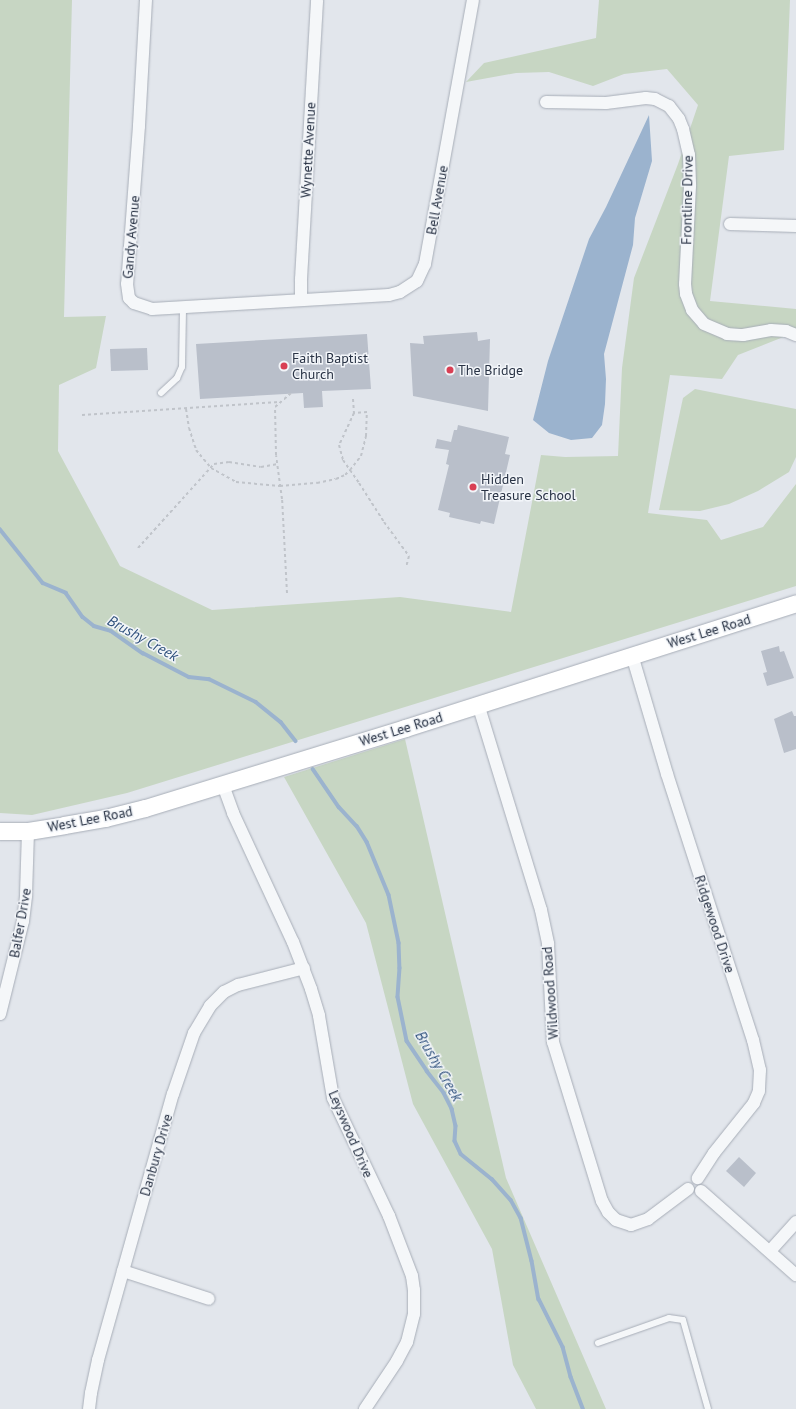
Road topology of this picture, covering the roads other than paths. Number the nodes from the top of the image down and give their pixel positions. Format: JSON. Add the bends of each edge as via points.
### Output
{"nodes":[{"id":1,"x":146,"y":0,"type":"edge"},
{"id":2,"x":317,"y":0,"type":"edge"},
{"id":3,"x":473,"y":0,"type":"edge"},
{"id":4,"x":546,"y":102,"type":"dead end"},
{"id":5,"x":730,"y":224,"type":"dead end"},
{"id":6,"x":796,"y":226,"type":"edge"},
{"id":7,"x":301,"y":300,"type":"junction"},
{"id":8,"x":183,"y":308,"type":"junction"},
{"id":9,"x":796,"y":335,"type":"edge"},
{"id":10,"x":161,"y":393,"type":"dead end"},
{"id":11,"x":795,"y":606,"type":"edge"},
{"id":12,"x":632,"y":655,"type":"junction"},
{"id":13,"x":478,"y":704,"type":"junction"},
{"id":14,"x":223,"y":785,"type":"junction"},
{"id":15,"x":0,"y":831,"type":"edge"},
{"id":16,"x":28,"y":831,"type":"junction"},
{"id":17,"x":304,"y":968,"type":"junction"},
{"id":18,"x":0,"y":1014,"type":"edge"},
{"id":19,"x":698,"y":1178,"type":"junction"},
{"id":20,"x":688,"y":1189,"type":"junction"},
{"id":21,"x":701,"y":1191,"type":"junction"},
{"id":22,"x":796,"y":1222,"type":"edge"},
{"id":23,"x":770,"y":1251,"type":"junction"},
{"id":24,"x":123,"y":1271,"type":"junction"},
{"id":25,"x":796,"y":1275,"type":"edge"},
{"id":26,"x":209,"y":1299,"type":"dead end"},
{"id":27,"x":598,"y":1343,"type":"dead end"},
{"id":28,"x":90,"y":1409,"type":"edge"},
{"id":29,"x":365,"y":1409,"type":"edge"},
{"id":30,"x":708,"y":1409,"type":"edge"}],
"edges":[{"from":1,"to":8,"type":"street","name":"Gandy Avenue","via":[[127,291],[134,303],[147,308]]},
{"from":2,"to":7,"type":"street","name":"Wynette Avenue","via":[[300,279]]},
{"from":3,"to":7,"type":"street","name":"Bell Avenue","via":[[425,264],[420,276],[409,288],[389,295]]},
{"from":4,"to":9,"type":"street","name":"Frontline Drive","via":[[606,103],[646,98],[655,99],[669,106],[679,119],[689,155],[685,284],[692,310],[704,324],[727,334],[743,335],[772,330]]},
{"from":5,"to":6,"type":"street"},
{"from":7,"to":8,"type":"street","name":"Gandy Avenue"},
{"from":8,"to":10,"type":"lane","via":[[182,367],[177,378]]},
{"from":11,"to":12,"type":"street","name":"West Lee Road"},
{"from":12,"to":13,"type":"street","name":"West Lee Road"},
{"from":12,"to":19,"type":"street","name":"Ridgewood Drive","via":[[753,1040],[760,1070],[759,1091],[754,1103],[714,1153]]},
{"from":13,"to":14,"type":"street","name":"West Lee Road"},
{"from":13,"to":20,"type":"street","name":"Wildwood Road","via":[[541,910],[548,950],[553,1042],[602,1201],[616,1220],[631,1225],[648,1219]]},
{"from":14,"to":16,"type":"street","name":"West Lee Road","via":[[105,818]]},
{"from":14,"to":17,"type":"street","name":"Leyswood Drive","via":[[233,813]]},
{"from":15,"to":16,"type":"street","name":"West Lee Road"},
{"from":16,"to":18,"type":"street","name":"Balfer Drive","via":[[23,921]]},
{"from":17,"to":24,"type":"street","name":"Danbury Drive","via":[[228,990],[218,996],[202,1017],[172,1094]]},
{"from":17,"to":29,"type":"street","name":"Leyswood Drive","via":[[319,1016],[333,1098],[399,1241],[414,1290],[414,1314],[407,1342]]},
{"from":19,"to":20,"type":"street","via":[[692,1178],[688,1182]]},
{"from":19,"to":21,"type":"street","via":[[703,1184]]},
{"from":20,"to":21,"type":"street","via":[[694,1194]]},
{"from":21,"to":23,"type":"street"},
{"from":22,"to":23,"type":"street"},
{"from":23,"to":25,"type":"street"},
{"from":24,"to":26,"type":"street"},
{"from":24,"to":28,"type":"street","name":"Danbury Drive","via":[[98,1360]]},
{"from":27,"to":30,"type":"lane","via":[[669,1318],[683,1320]]}]}
